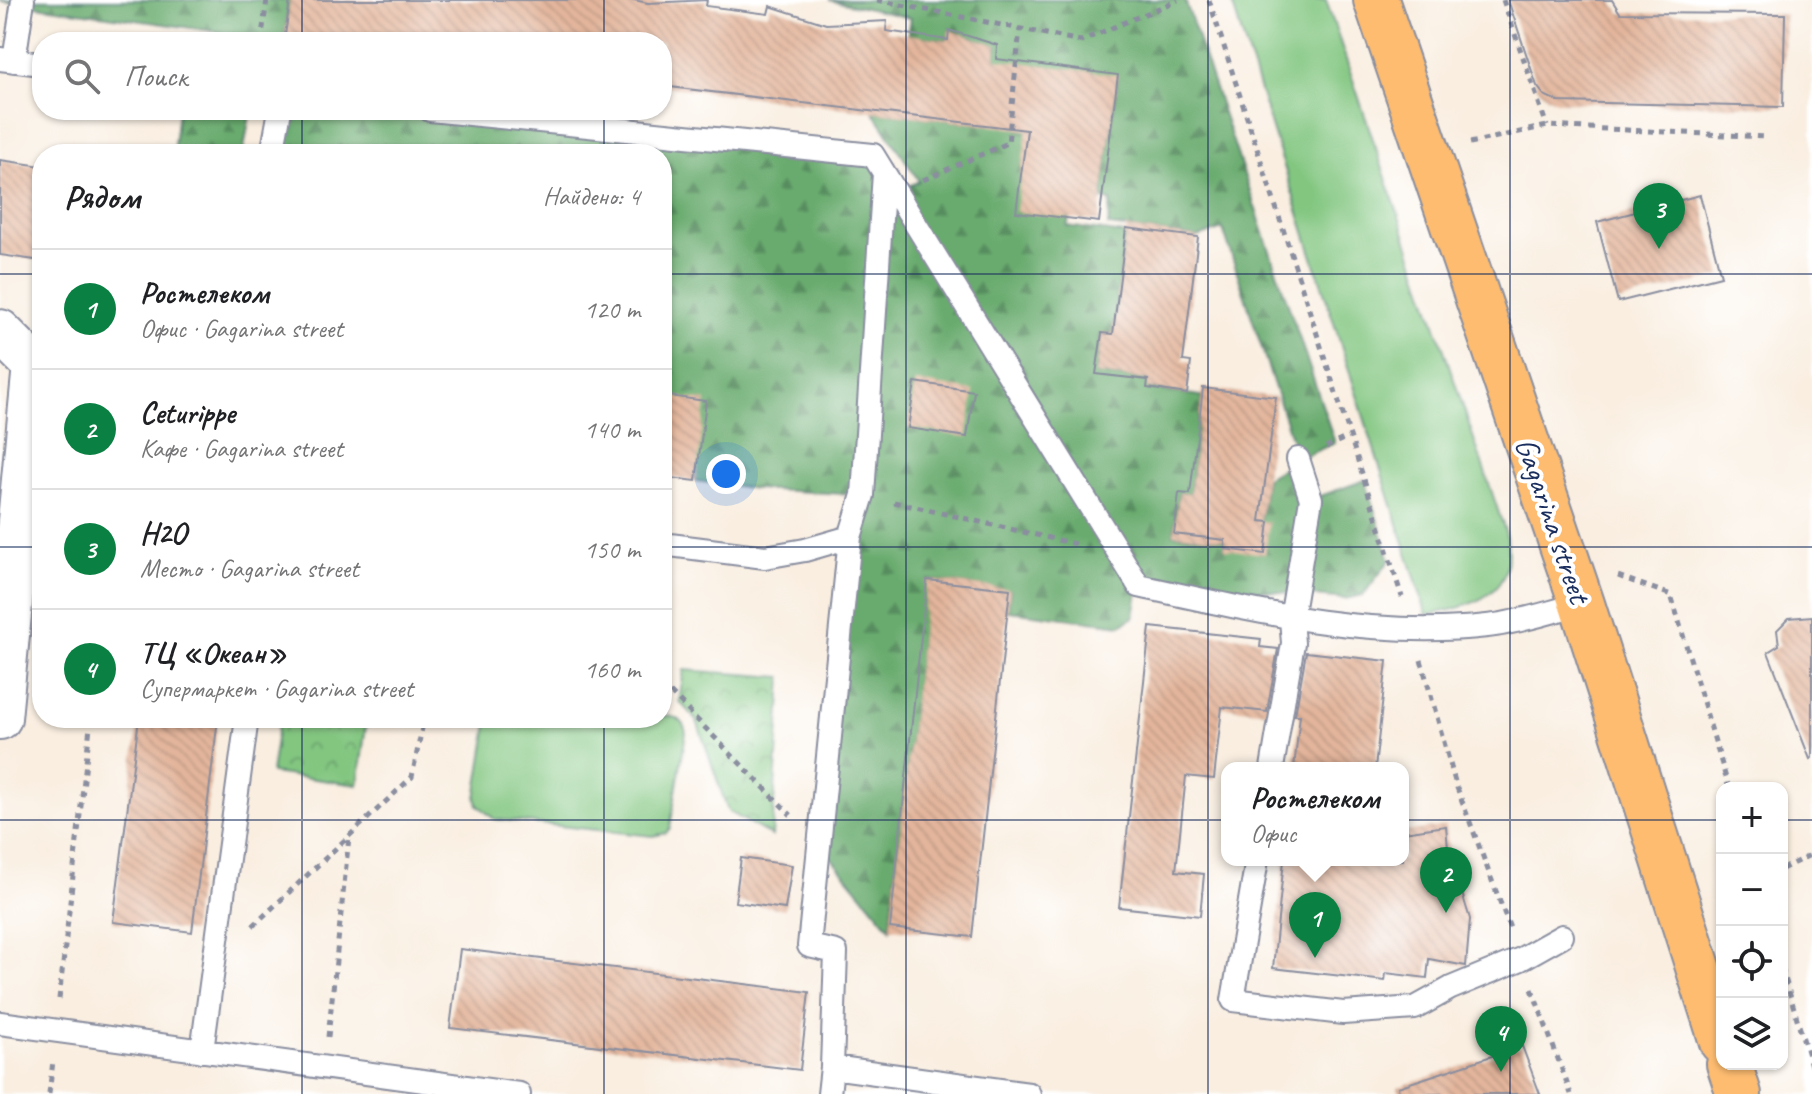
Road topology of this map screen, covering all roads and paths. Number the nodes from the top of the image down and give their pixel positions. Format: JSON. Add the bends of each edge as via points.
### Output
{"nodes":[{"id":1,"x":23,"y":0,"type":"edge"},
{"id":2,"x":267,"y":0,"type":"edge"},
{"id":3,"x":877,"y":0,"type":"edge"},
{"id":4,"x":1178,"y":0,"type":"edge"},
{"id":5,"x":1209,"y":0,"type":"edge"},
{"id":6,"x":1376,"y":0,"type":"edge"},
{"id":7,"x":1503,"y":0,"type":"edge"},
{"id":8,"x":1020,"y":29,"type":"junction"},
{"id":9,"x":262,"y":32,"type":"edge"},
{"id":10,"x":7,"y":60,"type":"edge"},
{"id":11,"x":32,"y":63,"type":"edge"},
{"id":12,"x":278,"y":120,"type":"edge"},
{"id":13,"x":528,"y":120,"type":"edge"},
{"id":14,"x":1547,"y":126,"type":"junction"},
{"id":15,"x":1465,"y":128,"type":"dead end"},
{"id":16,"x":1766,"y":137,"type":"dead end"},
{"id":17,"x":1470,"y":143,"type":"junction"},
{"id":18,"x":274,"y":144,"type":"edge"},
{"id":19,"x":1475,"y":158,"type":"dead end"},
{"id":20,"x":884,"y":173,"type":"junction"},
{"id":21,"x":895,"y":192,"type":"junction"},
{"id":22,"x":0,"y":331,"type":"edge"},
{"id":23,"x":32,"y":356,"type":"edge"},
{"id":24,"x":1298,"y":459,"type":"dead end"},
{"id":25,"x":32,"y":474,"type":"edge"},
{"id":26,"x":863,"y":495,"type":"junction"},
{"id":27,"x":850,"y":537,"type":"junction"},
{"id":28,"x":672,"y":545,"type":"edge"},
{"id":29,"x":1119,"y":554,"type":"junction"},
{"id":30,"x":1617,"y":575,"type":"dead end"},
{"id":31,"x":1582,"y":604,"type":"junction"},
{"id":32,"x":1291,"y":619,"type":"junction"},
{"id":33,"x":1413,"y":631,"type":"junction"},
{"id":34,"x":672,"y":694,"type":"edge"},
{"id":35,"x":0,"y":718,"type":"edge"},
{"id":36,"x":90,"y":728,"type":"edge"},
{"id":37,"x":246,"y":728,"type":"edge"},
{"id":38,"x":422,"y":728,"type":"edge"},
{"id":39,"x":1273,"y":762,"type":"edge"},
{"id":40,"x":1727,"y":782,"type":"edge"},
{"id":41,"x":350,"y":836,"type":"junction"},
{"id":42,"x":819,"y":843,"type":"junction"},
{"id":43,"x":1812,"y":854,"type":"edge"},
{"id":44,"x":1256,"y":866,"type":"edge"},
{"id":45,"x":1788,"y":866,"type":"edge"},
{"id":46,"x":1562,"y":936,"type":"dead end"},
{"id":47,"x":1521,"y":959,"type":"junction"},
{"id":48,"x":214,"y":962,"type":"junction"},
{"id":49,"x":1788,"y":988,"type":"edge"},
{"id":50,"x":0,"y":1023,"type":"edge"},
{"id":51,"x":1716,"y":1023,"type":"edge"},
{"id":52,"x":56,"y":1031,"type":"junction"},
{"id":53,"x":202,"y":1051,"type":"junction"},
{"id":54,"x":832,"y":1067,"type":"junction"},
{"id":55,"x":324,"y":1068,"type":"junction"},
{"id":56,"x":1812,"y":1069,"type":"edge"},
{"id":57,"x":1731,"y":1070,"type":"edge"},
{"id":58,"x":492,"y":1092,"type":"edge"},
{"id":59,"x":49,"y":1094,"type":"edge"},
{"id":60,"x":519,"y":1094,"type":"edge"},
{"id":61,"x":829,"y":1094,"type":"edge"},
{"id":62,"x":1029,"y":1094,"type":"edge"},
{"id":63,"x":1571,"y":1094,"type":"edge"},
{"id":64,"x":1739,"y":1094,"type":"edge"}],
"edges":[{"from":1,"to":10,"type":"lane"},
{"from":2,"to":9,"type":"path"},
{"from":3,"to":8,"type":"path"},
{"from":4,"to":8,"type":"path","via":[[1081,41]]},
{"from":5,"to":33,"type":"path"},
{"from":6,"to":31,"type":"main road","name":"Gagarina street"},
{"from":7,"to":14,"type":"path"},
{"from":8,"to":21,"type":"path","via":[[1008,143]]},
{"from":10,"to":11,"type":"lane"},
{"from":12,"to":18,"type":"lane"},
{"from":13,"to":20,"type":"lane","via":[[873,155]]},
{"from":14,"to":16,"type":"path"},
{"from":14,"to":17,"type":"path"},
{"from":15,"to":17,"type":"path"},
{"from":17,"to":19,"type":"path"},
{"from":20,"to":21,"type":"lane"},
{"from":20,"to":26,"type":"lane"},
{"from":21,"to":29,"type":"lane"},
{"from":22,"to":23,"type":"street"},
{"from":24,"to":32,"type":"lane","via":[[1311,499]]},
{"from":25,"to":35,"type":"street"},
{"from":26,"to":27,"type":"lane"},
{"from":26,"to":29,"type":"path"},
{"from":27,"to":28,"type":"lane","via":[[765,557]]},
{"from":27,"to":42,"type":"lane"},
{"from":29,"to":32,"type":"lane","via":[[1139,586]]},
{"from":30,"to":40,"type":"path","via":[[1671,595]]},
{"from":31,"to":33,"type":"lane","via":[[1490,626]]},
{"from":31,"to":51,"type":"main road","name":"Gagarina street"},
{"from":32,"to":33,"type":"lane"},
{"from":32,"to":39,"type":"lane","via":[[1293,643]]},
{"from":33,"to":47,"type":"path","via":[[1456,785]]},
{"from":34,"to":42,"type":"path"},
{"from":36,"to":52,"type":"path"},
{"from":37,"to":48,"type":"lane"},
{"from":38,"to":41,"type":"path","via":[[412,777]]},
{"from":41,"to":48,"type":"path"},
{"from":41,"to":55,"type":"path"},
{"from":42,"to":54,"type":"lane","via":[[809,946],[836,952]]},
{"from":43,"to":45,"type":"path"},
{"from":44,"to":47,"type":"lane","via":[[1233,1000],[1343,1013],[1415,1008]]},
{"from":46,"to":47,"type":"lane"},
{"from":47,"to":63,"type":"path"},
{"from":48,"to":53,"type":"lane"},
{"from":49,"to":56,"type":"path"},
{"from":50,"to":52,"type":"lane"},
{"from":52,"to":53,"type":"lane"},
{"from":52,"to":59,"type":"path"},
{"from":53,"to":55,"type":"lane"},
{"from":54,"to":61,"type":"lane"},
{"from":54,"to":62,"type":"lane"},
{"from":55,"to":58,"type":"lane"},
{"from":57,"to":64,"type":"main road"},
{"from":58,"to":60,"type":"lane"}]}
